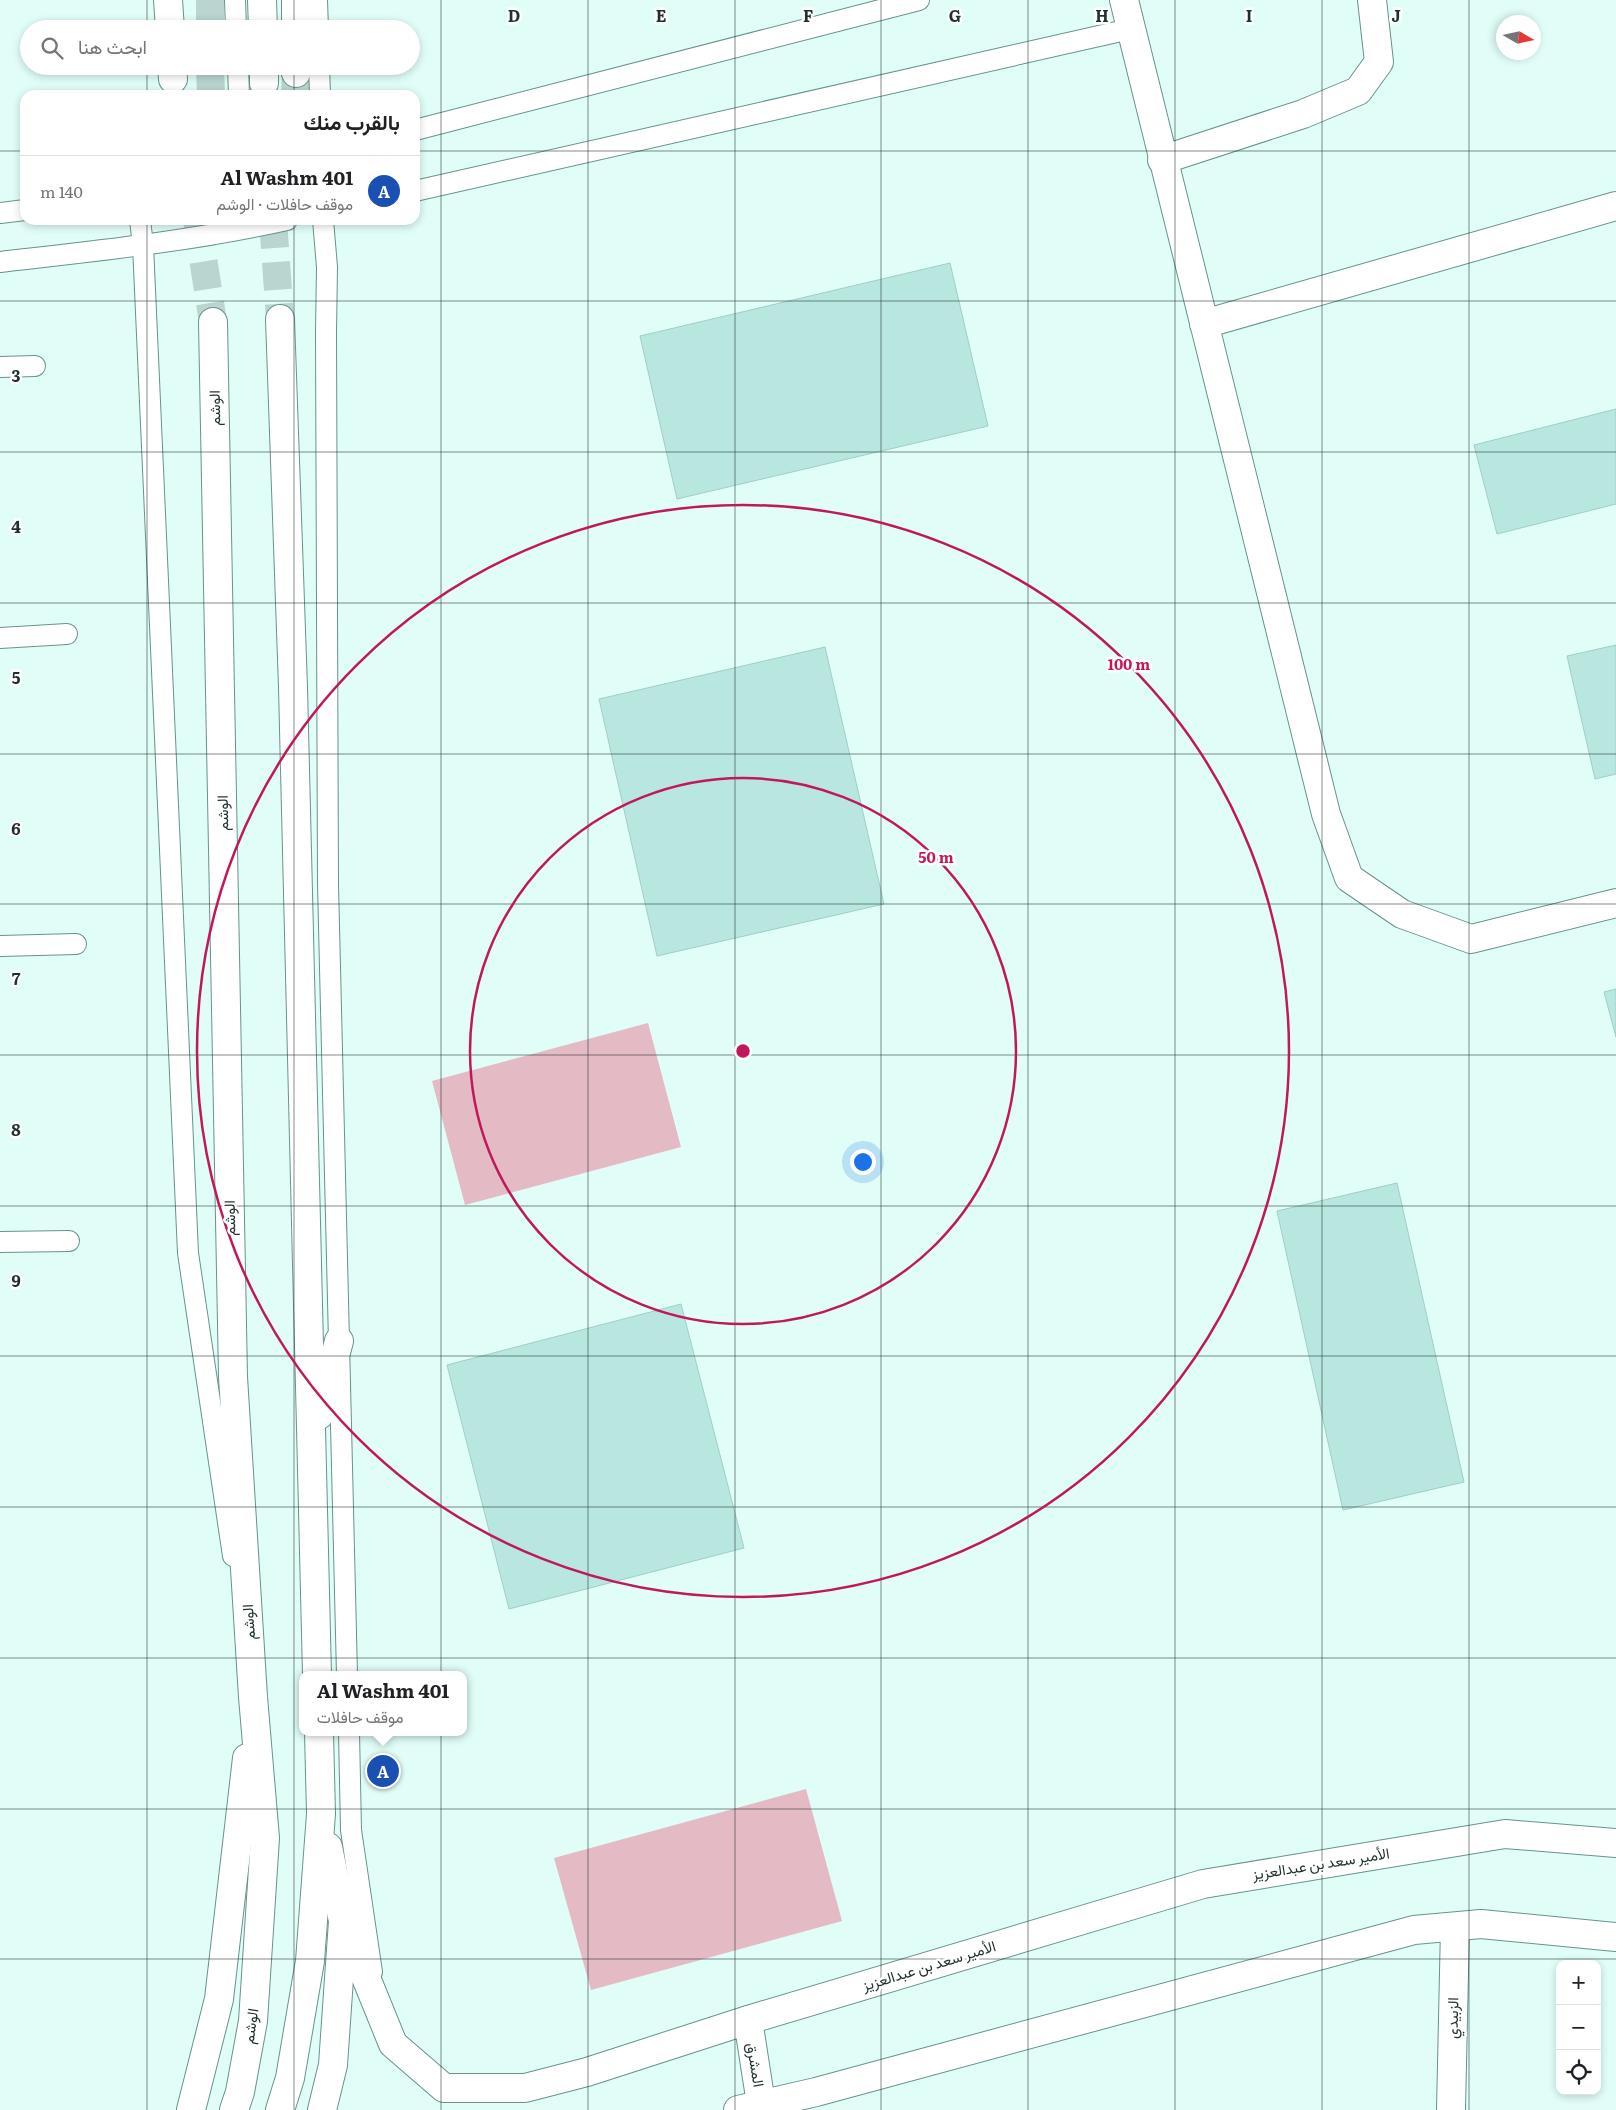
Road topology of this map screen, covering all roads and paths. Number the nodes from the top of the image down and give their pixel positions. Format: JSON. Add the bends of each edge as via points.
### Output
{"nodes":[{"id":1,"x":168,"y":0,"type":"edge"},
{"id":2,"x":235,"y":0,"type":"edge"},
{"id":3,"x":262,"y":0,"type":"edge"},
{"id":4,"x":296,"y":0,"type":"edge"},
{"id":5,"x":317,"y":0,"type":"edge"},
{"id":6,"x":919,"y":0,"type":"edge"},
{"id":7,"x":1124,"y":0,"type":"edge"},
{"id":8,"x":1372,"y":0,"type":"edge"},
{"id":9,"x":169,"y":20,"type":"edge"},
{"id":10,"x":236,"y":20,"type":"edge"},
{"id":11,"x":263,"y":20,"type":"edge"},
{"id":12,"x":296,"y":20,"type":"edge"},
{"id":13,"x":318,"y":20,"type":"edge"},
{"id":14,"x":1130,"y":29,"type":"junction"},
{"id":15,"x":238,"y":75,"type":"edge"},
{"id":16,"x":308,"y":75,"type":"edge"},
{"id":17,"x":239,"y":90,"type":"edge"},
{"id":18,"x":317,"y":90,"type":"edge"},
{"id":19,"x":420,"y":129,"type":"edge"},
{"id":20,"x":1162,"y":160,"type":"junction"},
{"id":21,"x":420,"y":190,"type":"edge"},
{"id":22,"x":1616,"y":206,"type":"edge"},
{"id":23,"x":20,"y":211,"type":"edge"},
{"id":24,"x":0,"y":213,"type":"edge"},
{"id":25,"x":141,"y":225,"type":"edge"},
{"id":26,"x":242,"y":225,"type":"edge"},
{"id":27,"x":323,"y":225,"type":"edge"},
{"id":28,"x":143,"y":246,"type":"junction"},
{"id":29,"x":0,"y":262,"type":"edge"},
{"id":30,"x":280,"y":319,"type":"tunnel mouth"},
{"id":31,"x":214,"y":322,"type":"tunnel mouth"},
{"id":32,"x":1204,"y":324,"type":"junction"},
{"id":33,"x":35,"y":366,"type":"dead end"},
{"id":34,"x":0,"y":367,"type":"edge"},
{"id":35,"x":67,"y":634,"type":"dead end"},
{"id":36,"x":0,"y":638,"type":"edge"},
{"id":37,"x":1616,"y":903,"type":"edge"},
{"id":38,"x":76,"y":944,"type":"dead end"},
{"id":39,"x":0,"y":946,"type":"edge"},
{"id":40,"x":69,"y":1241,"type":"dead end"},
{"id":41,"x":0,"y":1242,"type":"edge"},
{"id":42,"x":339,"y":1341,"type":"junction"},
{"id":43,"x":311,"y":1446,"type":"junction"},
{"id":44,"x":317,"y":1671,"type":"edge"},
{"id":45,"x":347,"y":1671,"type":"edge"},
{"id":46,"x":253,"y":1697,"type":"junction"},
{"id":47,"x":319,"y":1736,"type":"edge"},
{"id":48,"x":349,"y":1736,"type":"edge"},
{"id":49,"x":321,"y":1814,"type":"junction"},
{"id":50,"x":1616,"y":1843,"type":"edge"},
{"id":51,"x":343,"y":1921,"type":"junction"},
{"id":52,"x":1455,"y":1927,"type":"junction"},
{"id":53,"x":1616,"y":1937,"type":"edge"},
{"id":54,"x":376,"y":2001,"type":"junction"},
{"id":55,"x":748,"y":2020,"type":"junction"},
{"id":56,"x":754,"y":2108,"type":"edge"},
{"id":57,"x":191,"y":2110,"type":"edge"},
{"id":58,"x":234,"y":2110,"type":"edge"},
{"id":59,"x":280,"y":2110,"type":"edge"},
{"id":60,"x":322,"y":2110,"type":"edge"},
{"id":61,"x":1451,"y":2110,"type":"edge"}],
"edges":[{"from":1,"to":9,"type":"street"},
{"from":2,"to":10,"type":"lane"},
{"from":3,"to":11,"type":"street"},
{"from":4,"to":12,"type":"street"},
{"from":5,"to":13,"type":"lane"},
{"from":6,"to":19,"type":"lane"},
{"from":7,"to":14,"type":"street"},
{"from":8,"to":20,"type":"street","via":[[1379,62],[1358,91],[1303,114]]},
{"from":14,"to":20,"type":"street"},
{"from":14,"to":21,"type":"lane"},
{"from":15,"to":17,"type":"lane"},
{"from":16,"to":18,"type":"lane"},
{"from":20,"to":32,"type":"street"},
{"from":22,"to":32,"type":"street"},
{"from":23,"to":24,"type":"lane"},
{"from":25,"to":28,"type":"lane"},
{"from":26,"to":28,"type":"lane"},
{"from":27,"to":42,"type":"lane","via":[[327,267],[328,884]]},
{"from":28,"to":29,"type":"lane"},
{"from":28,"to":46,"type":"lane","via":[[188,1253]]},
{"from":30,"to":43,"type":"street","via":[[293,687]]},
{"from":31,"to":46,"type":"street","name":"الوشم","via":[[233,1377]]},
{"from":32,"to":37,"type":"street","via":[[1326,814],[1349,878],[1402,914],[1471,939]]},
{"from":33,"to":34,"type":"lane"},
{"from":35,"to":36,"type":"lane"},
{"from":38,"to":39,"type":"lane"},
{"from":40,"to":41,"type":"lane"},
{"from":42,"to":43,"type":"street"},
{"from":42,"to":45,"type":"lane"},
{"from":43,"to":44,"type":"street"},
{"from":46,"to":57,"type":"street","via":[[220,1999]]},
{"from":46,"to":58,"type":"street","name":"الوشم","via":[[265,1838],[253,2022]]},
{"from":47,"to":49,"type":"street"},
{"from":48,"to":54,"type":"lane","via":[[351,1830]]},
{"from":49,"to":51,"type":"street"},
{"from":49,"to":59,"type":"street","via":[[310,1961],[290,2078]]},
{"from":50,"to":55,"type":"street","name":"الأمير سعد بن عبدالعزيز","via":[[1505,1834],[1203,1884]]},
{"from":51,"to":54,"type":"street","name":"الأمير سعد بن عبدالعزيز"},
{"from":51,"to":60,"type":"street","via":[[333,2065]]},
{"from":52,"to":53,"type":"street","via":[[1481,1924]]},
{"from":52,"to":56,"type":"street","via":[[1414,1930]]},
{"from":52,"to":61,"type":"street","name":"الزبيدي"},
{"from":54,"to":55,"type":"street","name":"الأمير سعد بن عبدالعزيز","via":[[393,2044],[444,2088],[526,2088],[587,2072]]},
{"from":55,"to":56,"type":"street","name":"المشرق"}]}
